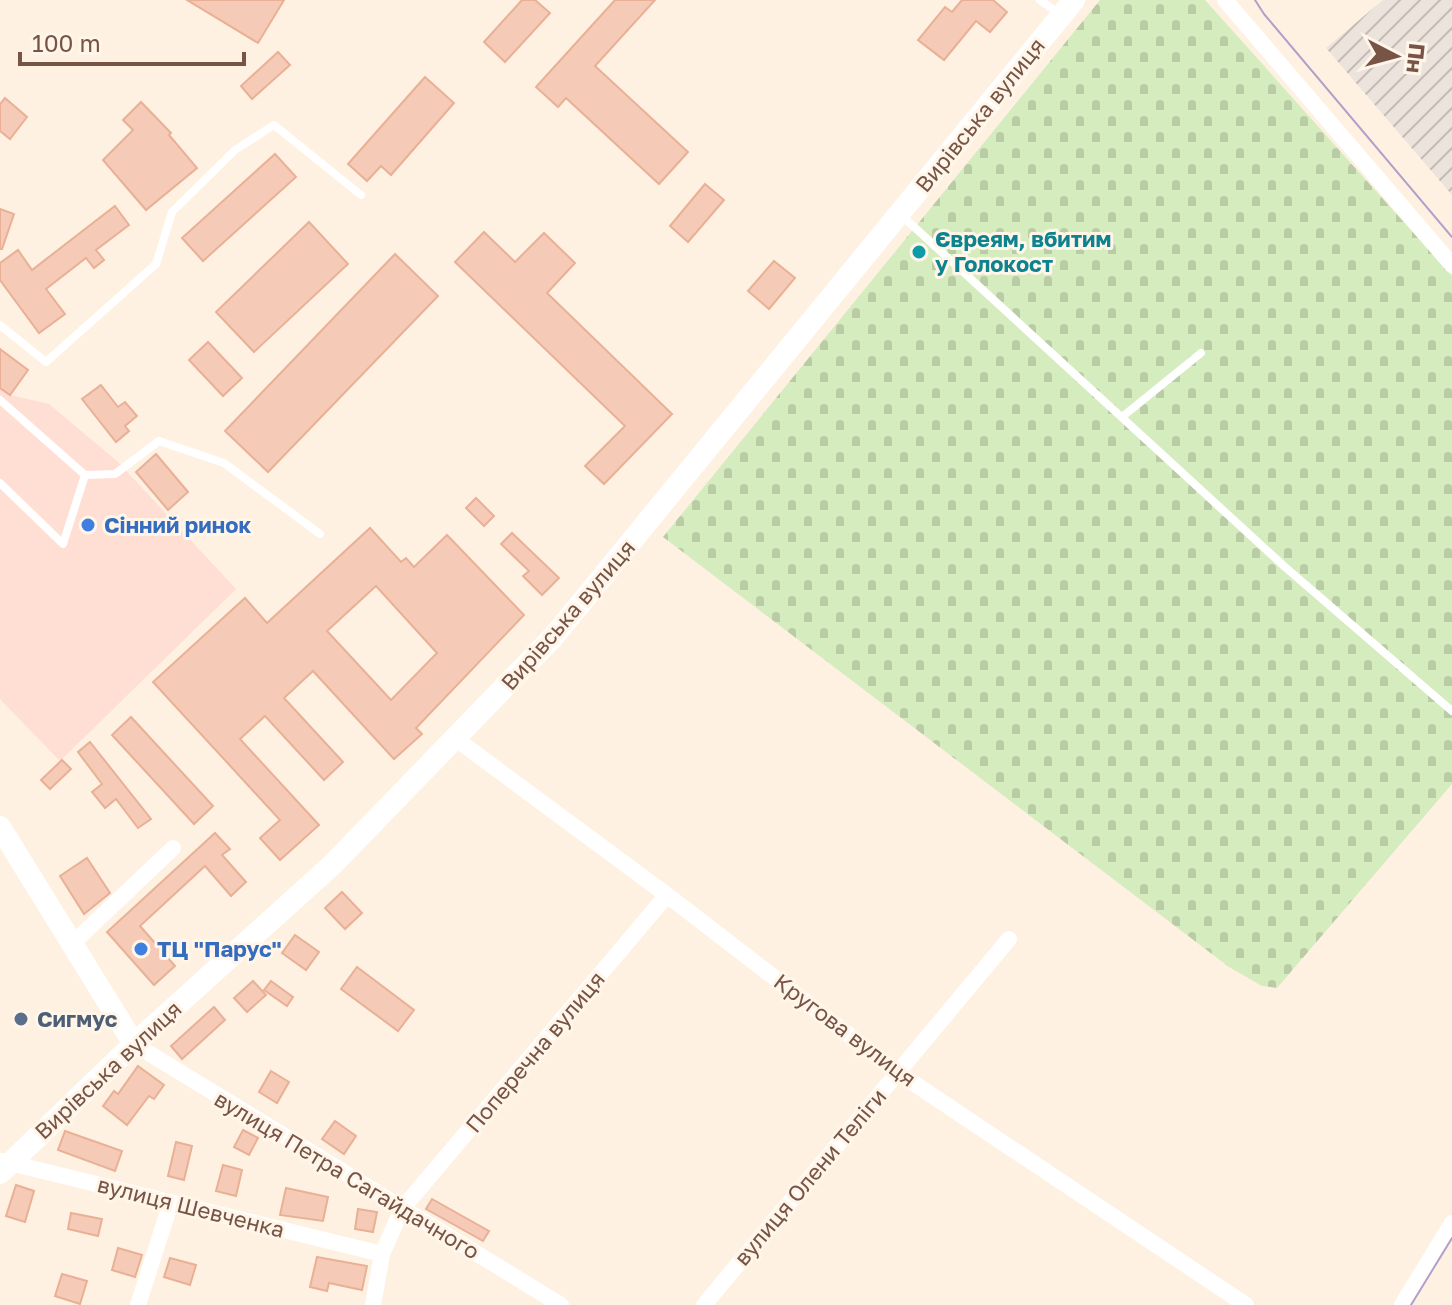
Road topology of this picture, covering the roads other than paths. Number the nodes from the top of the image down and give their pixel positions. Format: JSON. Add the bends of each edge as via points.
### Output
{"nodes":[{"id":1,"x":1040,"y":0,"type":"edge"},
{"id":2,"x":1225,"y":0,"type":"edge"},
{"id":3,"x":1068,"y":8,"type":"edge"},
{"id":4,"x":361,"y":195,"type":"dead end"},
{"id":5,"x":899,"y":214,"type":"junction"},
{"id":6,"x":1452,"y":265,"type":"edge"},
{"id":7,"x":0,"y":325,"type":"edge"},
{"id":8,"x":1201,"y":353,"type":"dead end"},
{"id":9,"x":0,"y":400,"type":"edge"},
{"id":10,"x":1122,"y":417,"type":"junction"},
{"id":11,"x":85,"y":475,"type":"junction"},
{"id":12,"x":0,"y":483,"type":"edge"},
{"id":13,"x":320,"y":534,"type":"dead end"},
{"id":14,"x":1452,"y":711,"type":"edge"},
{"id":15,"x":456,"y":739,"type":"junction"},
{"id":16,"x":0,"y":827,"type":"edge"},
{"id":17,"x":173,"y":848,"type":"dead end"},
{"id":18,"x":667,"y":895,"type":"junction"},
{"id":19,"x":1009,"y":939,"type":"dead end"},
{"id":20,"x":72,"y":944,"type":"junction"},
{"id":21,"x":134,"y":1044,"type":"junction"},
{"id":22,"x":897,"y":1072,"type":"junction"},
{"id":23,"x":3,"y":1165,"type":"edge"},
{"id":24,"x":171,"y":1202,"type":"junction"},
{"id":25,"x":402,"y":1209,"type":"junction"},
{"id":26,"x":1451,"y":1226,"type":"edge"},
{"id":27,"x":382,"y":1254,"type":"junction"},
{"id":28,"x":138,"y":1305,"type":"edge"},
{"id":29,"x":373,"y":1305,"type":"edge"},
{"id":30,"x":561,"y":1305,"type":"edge"},
{"id":31,"x":704,"y":1305,"type":"edge"},
{"id":32,"x":1246,"y":1305,"type":"edge"},
{"id":33,"x":1402,"y":1305,"type":"edge"}],
"edges":[{"from":1,"to":3,"type":"lane"},
{"from":2,"to":6,"type":"street"},
{"from":3,"to":5,"type":"main road","name":"Вирівська вулиця"},
{"from":4,"to":7,"type":"lane","via":[[274,125],[235,150],[172,212],[156,264],[46,362]]},
{"from":5,"to":10,"type":"lane"},
{"from":5,"to":15,"type":"main road","name":"Вирівська вулиця","via":[[554,636]]},
{"from":8,"to":10,"type":"lane"},
{"from":9,"to":11,"type":"lane"},
{"from":10,"to":14,"type":"lane"},
{"from":11,"to":12,"type":"lane","via":[[63,544]]},
{"from":11,"to":13,"type":"lane","via":[[115,474],[159,441],[224,463]]},
{"from":15,"to":18,"type":"street","name":"Кругова вулиця"},
{"from":15,"to":21,"type":"main road","name":"Вирівська вулиця","via":[[333,864]]},
{"from":16,"to":20,"type":"main road"},
{"from":17,"to":20,"type":"street"},
{"from":18,"to":22,"type":"street","name":"Кругова вулиця"},
{"from":18,"to":25,"type":"street","name":"Поперечна вулиця"},
{"from":19,"to":22,"type":"street","name":"вулиця Олени Теліги"},
{"from":20,"to":21,"type":"main road"},
{"from":21,"to":23,"type":"main road","name":"Вирівська вулиця"},
{"from":21,"to":25,"type":"street","name":"вулиця Петра Сагайдачного"},
{"from":22,"to":31,"type":"street","name":"вулиця Олени Теліги"},
{"from":22,"to":32,"type":"street","name":"Кругова вулиця"},
{"from":23,"to":24,"type":"street","name":"вулиця Шевченка"},
{"from":24,"to":27,"type":"street","name":"вулиця Шевченка"},
{"from":24,"to":28,"type":"street"},
{"from":25,"to":27,"type":"street","name":"Поперечна вулиця"},
{"from":25,"to":30,"type":"street","name":"вулиця Петра Сагайдачного"},
{"from":26,"to":33,"type":"street"},
{"from":27,"to":29,"type":"street","name":"Поперечна вулиця"}]}
